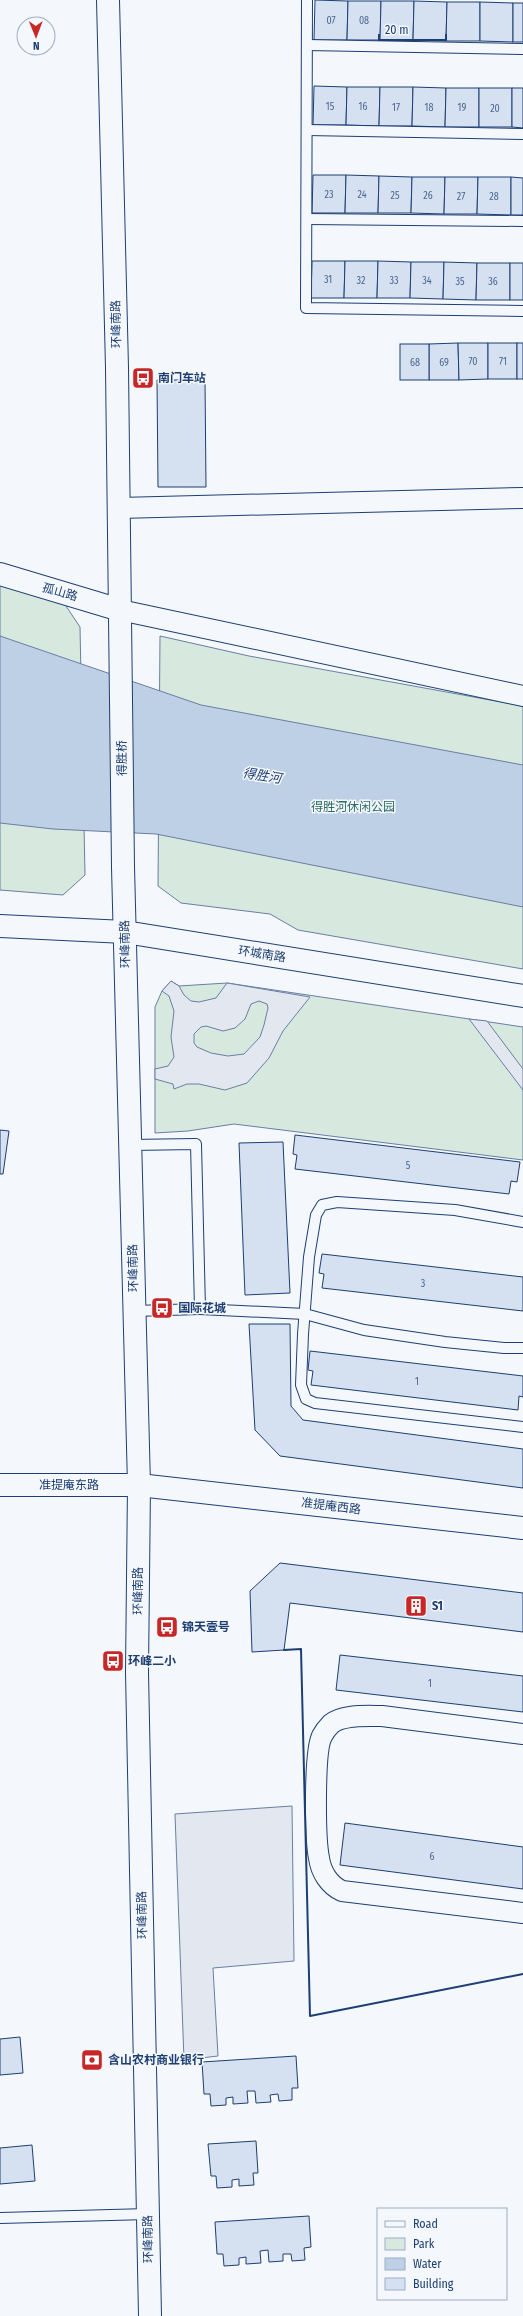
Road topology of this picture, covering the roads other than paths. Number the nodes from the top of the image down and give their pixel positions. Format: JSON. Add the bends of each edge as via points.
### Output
{"nodes":[{"id":1,"x":108,"y":0,"type":"edge"},
{"id":2,"x":307,"y":0,"type":"edge"},
{"id":3,"x":307,"y":45,"type":"junction"},
{"id":4,"x":523,"y":48,"type":"edge"},
{"id":5,"x":307,"y":130,"type":"junction"},
{"id":6,"x":523,"y":134,"type":"edge"},
{"id":7,"x":307,"y":219,"type":"junction"},
{"id":8,"x":523,"y":221,"type":"edge"},
{"id":9,"x":523,"y":311,"type":"edge"},
{"id":10,"x":523,"y":498,"type":"edge"},
{"id":11,"x":119,"y":508,"type":"junction"},
{"id":12,"x":0,"y":574,"type":"edge"},
{"id":13,"x":120,"y":610,"type":"junction"},
{"id":14,"x":120,"y":649,"type":"joint"},
{"id":15,"x":523,"y":696,"type":"edge"},
{"id":16,"x":123,"y":867,"type":"joint"},
{"id":17,"x":0,"y":926,"type":"edge"},
{"id":18,"x":125,"y":932,"type":"junction"},
{"id":19,"x":523,"y":996,"type":"edge"},
{"id":20,"x":130,"y":1145,"type":"junction"},
{"id":21,"x":523,"y":1222,"type":"edge"},
{"id":22,"x":200,"y":1309,"type":"junction"},
{"id":23,"x":134,"y":1311,"type":"junction"},
{"id":24,"x":305,"y":1314,"type":"junction"},
{"id":25,"x":523,"y":1348,"type":"edge"},
{"id":26,"x":523,"y":1427,"type":"edge"},
{"id":27,"x":0,"y":1485,"type":"edge"},
{"id":28,"x":139,"y":1485,"type":"junction"},
{"id":29,"x":523,"y":1528,"type":"edge"},
{"id":30,"x":523,"y":1734,"type":"edge"},
{"id":31,"x":523,"y":1913,"type":"edge"},
{"id":32,"x":148,"y":2214,"type":"junction"},
{"id":33,"x":0,"y":2218,"type":"edge"},
{"id":34,"x":150,"y":2316,"type":"edge"}],
"edges":[{"from":1,"to":11,"type":"main road","name":"环峰南路"},
{"from":2,"to":3,"type":"lane"},
{"from":3,"to":4,"type":"lane"},
{"from":3,"to":5,"type":"lane"},
{"from":5,"to":6,"type":"lane"},
{"from":5,"to":7,"type":"lane"},
{"from":7,"to":8,"type":"lane"},
{"from":7,"to":9,"type":"lane","via":[[306,308]]},
{"from":10,"to":11,"type":"street"},
{"from":11,"to":13,"type":"main road","name":"环峰南路"},
{"from":12,"to":13,"type":"main road","name":"孤山路"},
{"from":13,"to":14,"type":"main road","name":"环峰南路"},
{"from":13,"to":15,"type":"street"},
{"from":14,"to":16,"type":"main road","name":"得胜桥"},
{"from":16,"to":18,"type":"main road","name":"环峰南路"},
{"from":17,"to":18,"type":"main road","name":"环城南路"},
{"from":18,"to":19,"type":"main road","name":"环城南路"},
{"from":18,"to":20,"type":"main road","name":"环峰南路"},
{"from":20,"to":22,"type":"lane","via":[[196,1144]]},
{"from":20,"to":23,"type":"main road","name":"环峰南路"},
{"from":21,"to":24,"type":"lane","via":[[455,1210],[337,1202],[322,1205],[316,1216],[309,1257]]},
{"from":22,"to":23,"type":"lane"},
{"from":22,"to":24,"type":"lane"},
{"from":23,"to":28,"type":"main road","name":"环峰南路"},
{"from":24,"to":25,"type":"lane","via":[[371,1331],[445,1342]]},
{"from":24,"to":26,"type":"lane","via":[[301,1385],[306,1399],[315,1403]]},
{"from":27,"to":28,"type":"main road","name":"准提庵东路"},
{"from":28,"to":29,"type":"main road","name":"准提庵西路"},
{"from":28,"to":32,"type":"main road","name":"环峰南路","via":[[137,1672]]},
{"from":30,"to":31,"type":"street","via":[[382,1716],[345,1718],[332,1723],[322,1736],[317,1752],[316,1772],[318,1858],[334,1888]]},
{"from":32,"to":33,"type":"lane"},
{"from":32,"to":34,"type":"main road","name":"环峰南路"}]}
